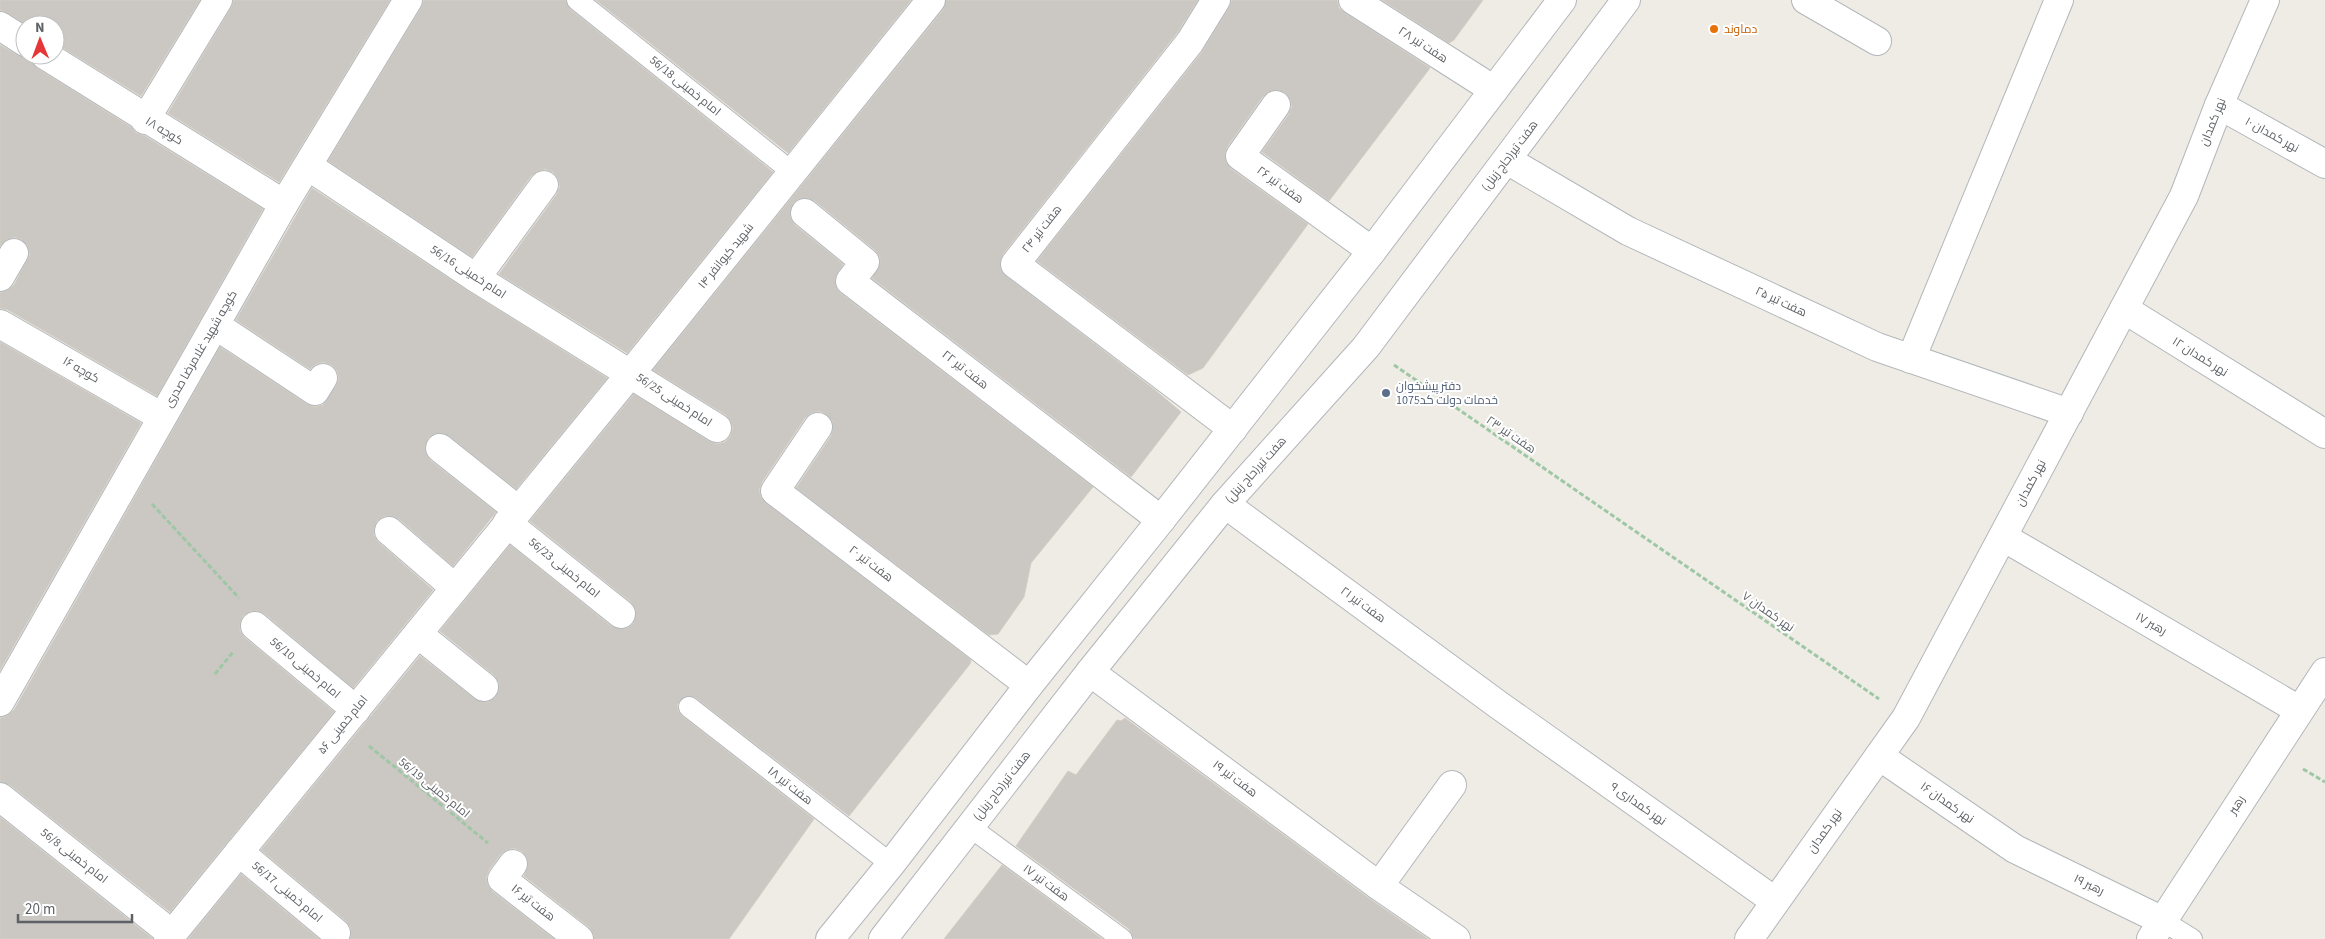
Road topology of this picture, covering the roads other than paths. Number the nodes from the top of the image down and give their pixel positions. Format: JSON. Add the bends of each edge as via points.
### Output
{"nodes":[{"id":1,"x":218,"y":0,"type":"edge"},
{"id":2,"x":408,"y":0,"type":"edge"},
{"id":3,"x":577,"y":0,"type":"edge"},
{"id":4,"x":1216,"y":0,"type":"edge"},
{"id":5,"x":1353,"y":0,"type":"edge"},
{"id":6,"x":1562,"y":0,"type":"edge"},
{"id":7,"x":1626,"y":0,"type":"edge"},
{"id":8,"x":1806,"y":0,"type":"edge"},
{"id":9,"x":2059,"y":0,"type":"edge"},
{"id":10,"x":2265,"y":0,"type":"edge"},
{"id":11,"x":926,"y":2,"type":"edge"},
{"id":12,"x":0,"y":26,"type":"edge"},
{"id":13,"x":15,"y":36,"type":"edge"},
{"id":14,"x":1877,"y":41,"type":"dead end"},
{"id":15,"x":60,"y":65,"type":"edge"},
{"id":16,"x":1494,"y":90,"type":"junction"},
{"id":17,"x":1276,"y":105,"type":"dead end"},
{"id":18,"x":2219,"y":105,"type":"junction"},
{"id":19,"x":145,"y":120,"type":"junction"},
{"id":20,"x":1507,"y":160,"type":"junction"},
{"id":21,"x":2325,"y":164,"type":"edge"},
{"id":22,"x":308,"y":166,"type":"junction"},
{"id":23,"x":792,"y":172,"type":"junction"},
{"id":24,"x":544,"y":185,"type":"dead end"},
{"id":25,"x":284,"y":204,"type":"junction"},
{"id":26,"x":806,"y":213,"type":"dead end"},
{"id":27,"x":1372,"y":251,"type":"junction"},
{"id":28,"x":14,"y":253,"type":"dead end"},
{"id":29,"x":0,"y":277,"type":"edge"},
{"id":30,"x":476,"y":278,"type":"junction"},
{"id":31,"x":2124,"y":309,"type":"junction"},
{"id":32,"x":0,"y":324,"type":"edge"},
{"id":33,"x":215,"y":325,"type":"junction"},
{"id":34,"x":1911,"y":358,"type":"junction"},
{"id":35,"x":631,"y":373,"type":"junction"},
{"id":36,"x":323,"y":378,"type":"dead end"},
{"id":37,"x":2069,"y":413,"type":"junction"},
{"id":38,"x":162,"y":417,"type":"junction"},
{"id":39,"x":818,"y":427,"type":"dead end"},
{"id":40,"x":717,"y":428,"type":"dead end"},
{"id":41,"x":1234,"y":429,"type":"junction"},
{"id":42,"x":2325,"y":434,"type":"edge"},
{"id":43,"x":440,"y":448,"type":"dead end"},
{"id":44,"x":1226,"y":504,"type":"junction"},
{"id":45,"x":513,"y":516,"type":"junction"},
{"id":46,"x":1161,"y":520,"type":"junction"},
{"id":47,"x":389,"y":531,"type":"dead end"},
{"id":48,"x":2003,"y":537,"type":"junction"},
{"id":49,"x":455,"y":588,"type":"junction"},
{"id":50,"x":621,"y":614,"type":"dead end"},
{"id":51,"x":255,"y":626,"type":"road end"},
{"id":52,"x":418,"y":634,"type":"junction"},
{"id":53,"x":1090,"y":672,"type":"junction"},
{"id":54,"x":2325,"y":672,"type":"edge"},
{"id":55,"x":1029,"y":685,"type":"junction"},
{"id":56,"x":484,"y":687,"type":"dead end"},
{"id":57,"x":0,"y":702,"type":"edge"},
{"id":58,"x":1500,"y":706,"type":"joint"},
{"id":59,"x":689,"y":708,"type":"dead end"},
{"id":60,"x":2299,"y":710,"type":"junction"},
{"id":61,"x":349,"y":718,"type":"junction"},
{"id":62,"x":1879,"y":756,"type":"junction"},
{"id":63,"x":1452,"y":784,"type":"dead end"},
{"id":64,"x":0,"y":797,"type":"edge"},
{"id":65,"x":970,"y":827,"type":"junction"},
{"id":66,"x":2015,"y":849,"type":"joint"},
{"id":67,"x":239,"y":852,"type":"junction"},
{"id":68,"x":514,"y":864,"type":"road end"},
{"id":69,"x":891,"y":864,"type":"junction"},
{"id":70,"x":1379,"y":886,"type":"junction"},
{"id":71,"x":1775,"y":901,"type":"junction"},
{"id":72,"x":2157,"y":930,"type":"edge"},
{"id":73,"x":336,"y":933,"type":"dead end"},
{"id":74,"x":170,"y":936,"type":"edge"},
{"id":75,"x":579,"y":939,"type":"edge"},
{"id":76,"x":830,"y":939,"type":"edge"},
{"id":77,"x":882,"y":939,"type":"edge"},
{"id":78,"x":1122,"y":939,"type":"edge"},
{"id":79,"x":1456,"y":939,"type":"edge"},
{"id":80,"x":1749,"y":939,"type":"edge"},
{"id":81,"x":2192,"y":939,"type":"edge"}],
"edges":[{"from":1,"to":19,"type":"street"},
{"from":2,"to":22,"type":"street","name":"کوچه شهید غلامرضا صدری"},
{"from":3,"to":23,"type":"lane","name":"امام خمینی 56/18"},
{"from":4,"to":41,"type":"street","name":"هفت تیر ۲۴","via":[[1190,42],[1004,259]]},
{"from":5,"to":16,"type":"street","name":"هفت تیر ۲۸"},
{"from":6,"to":16,"type":"street"},
{"from":7,"to":20,"type":"street","name":"هفت تیر(حاج زینل)"},
{"from":8,"to":14,"type":"street"},
{"from":9,"to":34,"type":"street"},
{"from":10,"to":18,"type":"street","name":"نهر کمدان"},
{"from":11,"to":23,"type":"street","name":"شهید کیوانفر ۱۴"},
{"from":12,"to":13,"type":"street"},
{"from":15,"to":19,"type":"street","name":"کوچه ۱۸"},
{"from":16,"to":27,"type":"street"},
{"from":17,"to":27,"type":"street","name":"هفت تیر ۲۶","via":[[1240,156]]},
{"from":18,"to":21,"type":"street","name":"نهر کمدان ۱۰"},
{"from":18,"to":31,"type":"street","name":"نهر کمدان","via":[[2184,196]]},
{"from":19,"to":25,"type":"street","name":"کوچه ۱۸"},
{"from":20,"to":34,"type":"street","name":"هفت تیر ۲۵","via":[[1628,231],[1877,347]]},
{"from":20,"to":44,"type":"street","name":"هفت تیر(حاج زینل)","via":[[1366,347]]},
{"from":22,"to":25,"type":"street","name":"کوچه شهید غلامرضا صدری"},
{"from":22,"to":30,"type":"street","name":"امام خمینی 56/16"},
{"from":23,"to":35,"type":"street","name":"شهید کیوانفر ۱۴"},
{"from":24,"to":30,"type":"street"},
{"from":25,"to":33,"type":"street","name":"کوچه شهید غلامرضا صدری"},
{"from":26,"to":46,"type":"street","name":"هفت تیر ۲۲","via":[[866,262],[850,281]]},
{"from":27,"to":41,"type":"street"},
{"from":28,"to":29,"type":"street"},
{"from":30,"to":35,"type":"street","name":"امام خمینی 56/16"},
{"from":31,"to":37,"type":"street","name":"نهر کمدان"},
{"from":31,"to":42,"type":"street","name":"نهر کمدان ۱۲"},
{"from":32,"to":38,"type":"street","name":"کوچه ۱۶"},
{"from":33,"to":36,"type":"street","via":[[315,391]]},
{"from":33,"to":38,"type":"street","name":"کوچه شهید غلامرضا صدری"},
{"from":34,"to":37,"type":"street","name":"هفت تیر ۲۵"},
{"from":35,"to":40,"type":"street","name":"امام خمینی 56/25"},
{"from":35,"to":45,"type":"street","name":"شهید کیوانفر ۱۴"},
{"from":37,"to":48,"type":"street","name":"نهر کمدان"},
{"from":38,"to":57,"type":"street","name":"کوچه شهید غلامرضا صدری"},
{"from":39,"to":55,"type":"street","name":"هفت تیر ۲۰","via":[[775,491]]},
{"from":41,"to":46,"type":"street"},
{"from":43,"to":45,"type":"street","name":"امام خمینی 56/23"},
{"from":44,"to":53,"type":"street","name":"هفت تیر(حاج زینل)"},
{"from":44,"to":58,"type":"street","name":"هفت تیر ۲۱"},
{"from":45,"to":49,"type":"street","name":"امام خمینی ۵۶"},
{"from":45,"to":50,"type":"street","name":"امام خمینی 56/23"},
{"from":46,"to":55,"type":"street"},
{"from":47,"to":49,"type":"street"},
{"from":48,"to":60,"type":"street","name":"رهبر ۱۷"},
{"from":48,"to":62,"type":"street","name":"نهر کمدان","via":[[1906,718]]},
{"from":49,"to":52,"type":"street","name":"امام خمینی ۵۶"},
{"from":51,"to":61,"type":"street","name":"امام خمینی 56/10"},
{"from":52,"to":56,"type":"street"},
{"from":52,"to":61,"type":"street","name":"امام خمینی ۵۶"},
{"from":53,"to":65,"type":"street","name":"هفت تیر(حاج زینل)"},
{"from":53,"to":70,"type":"street","name":"هفت تیر ۱۹"},
{"from":54,"to":60,"type":"street","name":"رهبر"},
{"from":55,"to":69,"type":"street"},
{"from":58,"to":71,"type":"street","name":"نهر کمداری ۹"},
{"from":59,"to":69,"type":"lane","name":"هفت تیر ۱۸"},
{"from":60,"to":72,"type":"street","name":"رهبر"},
{"from":61,"to":67,"type":"street","name":"امام خمینی ۵۶"},
{"from":62,"to":66,"type":"street","name":"نهر کمدان ۱۶"},
{"from":62,"to":71,"type":"street","name":"نهر کمدان"},
{"from":63,"to":70,"type":"street"},
{"from":64,"to":74,"type":"street","name":"امام خمینی 56/8"},
{"from":65,"to":77,"type":"street","name":"هفت تیر(حاج زینل)"},
{"from":65,"to":78,"type":"lane","name":"هفت تیر ۱۷"},
{"from":66,"to":72,"type":"street","name":"رهبر ۱۹"},
{"from":67,"to":73,"type":"street","name":"امام خمینی 56/17"},
{"from":67,"to":74,"type":"street","name":"امام خمینی ۵۶"},
{"from":68,"to":75,"type":"street","name":"هفت تیر ۱۶","via":[[502,879]]},
{"from":69,"to":76,"type":"street"},
{"from":70,"to":79,"type":"street","name":"هفت تیر ۱۹"},
{"from":71,"to":80,"type":"street","name":"نهر کمدان"},
{"from":72,"to":81,"type":"lane"}]}
